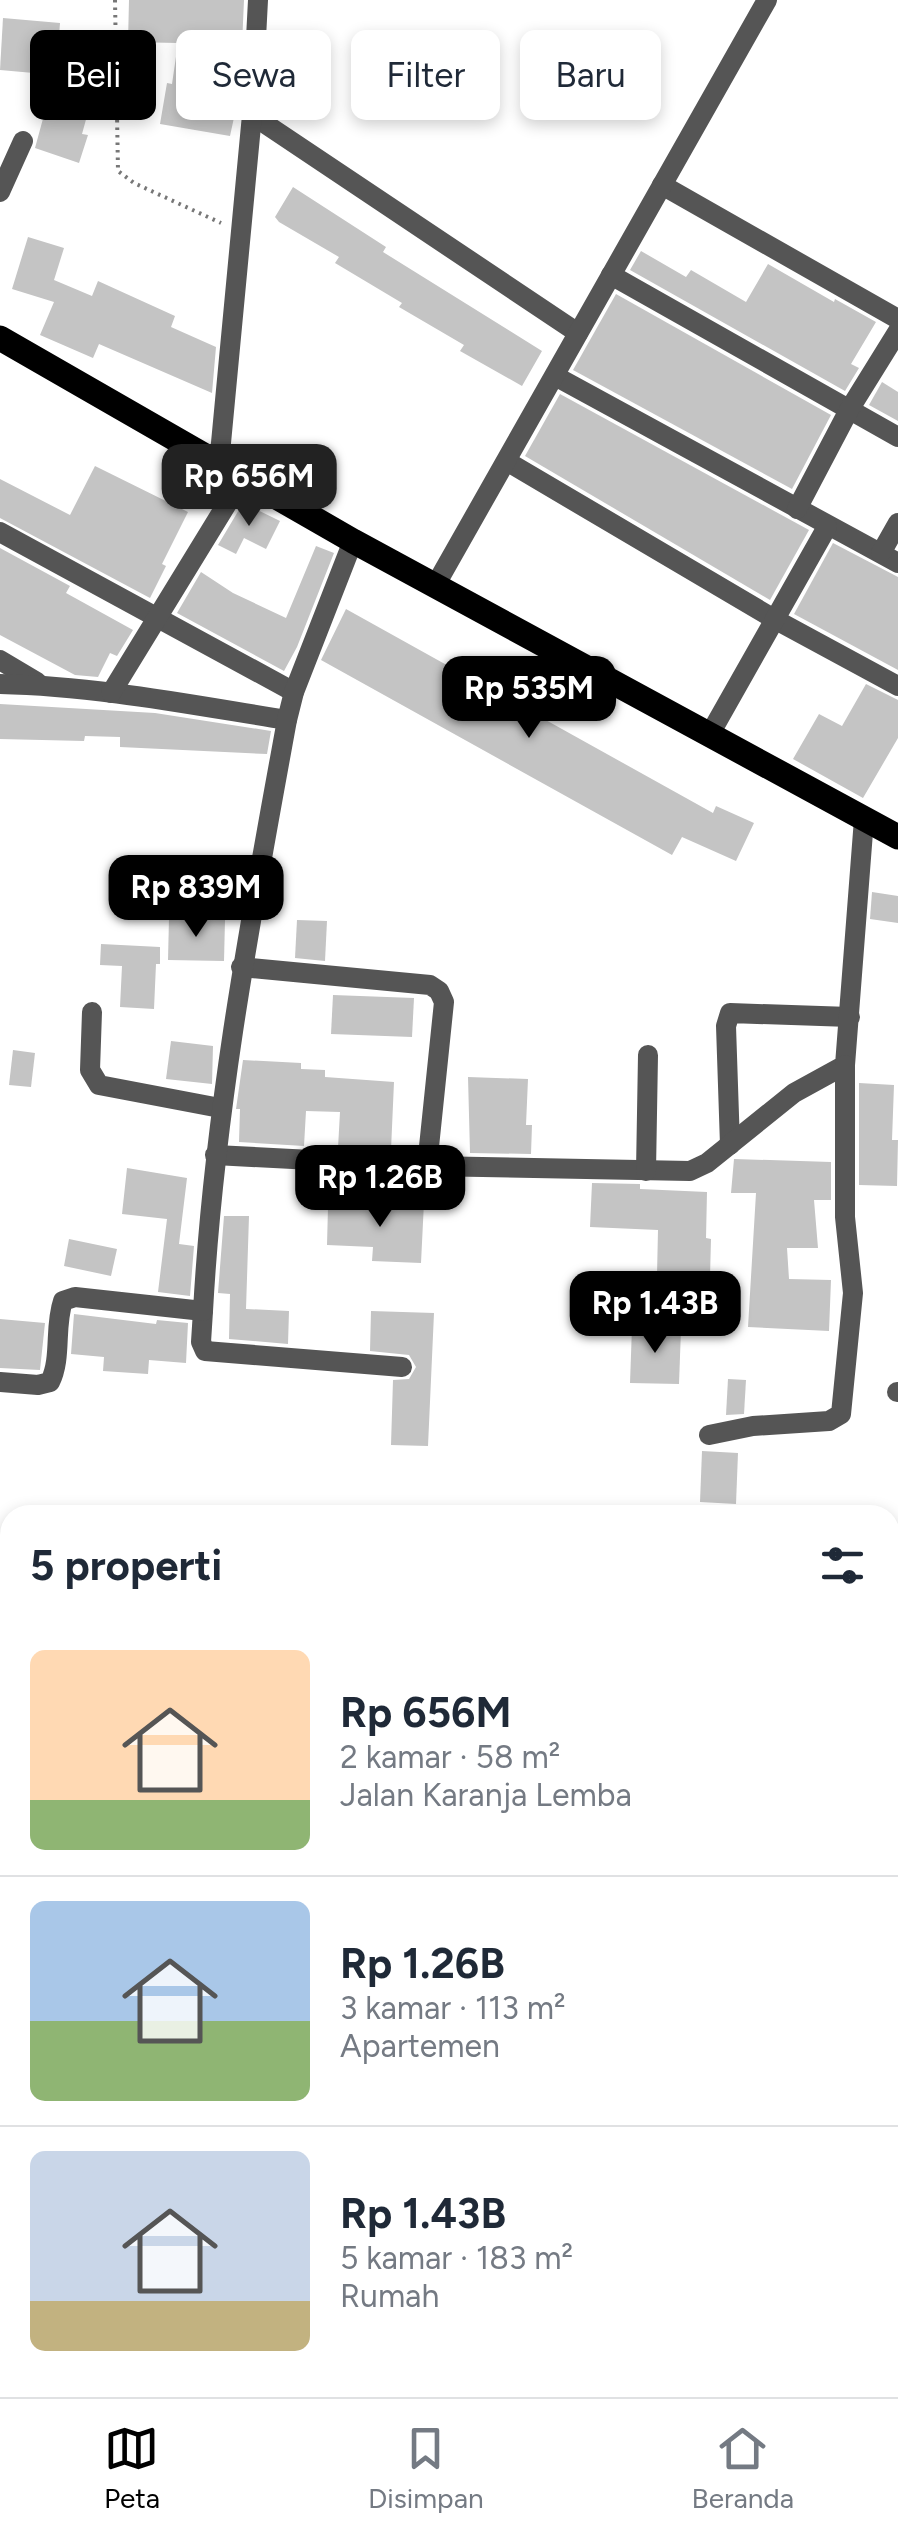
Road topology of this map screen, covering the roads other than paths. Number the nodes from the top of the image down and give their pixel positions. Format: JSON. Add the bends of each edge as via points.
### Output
{"nodes":[{"id":1,"x":258,"y":0,"type":"edge"},
{"id":2,"x":767,"y":0,"type":"edge"},
{"id":3,"x":256,"y":30,"type":"edge"},
{"id":4,"x":251,"y":120,"type":"edge"},
{"id":5,"x":259,"y":120,"type":"edge"},
{"id":6,"x":23,"y":141,"type":"dead end"},
{"id":7,"x":662,"y":186,"type":"junction"},
{"id":8,"x":0,"y":192,"type":"edge"},
{"id":9,"x":611,"y":276,"type":"junction"},
{"id":10,"x":898,"y":320,"type":"edge"},
{"id":11,"x":898,"y":331,"type":"edge"},
{"id":12,"x":578,"y":333,"type":"junction"},
{"id":13,"x":0,"y":338,"type":"edge"},
{"id":14,"x":555,"y":376,"type":"junction"},
{"id":15,"x":850,"y":410,"type":"junction"},
{"id":16,"x":898,"y":437,"type":"edge"},
{"id":17,"x":508,"y":462,"type":"junction"},
{"id":18,"x":220,"y":464,"type":"junction"},
{"id":19,"x":244,"y":476,"type":"junction"},
{"id":20,"x":797,"y":510,"type":"junction"},
{"id":21,"x":898,"y":523,"type":"edge"},
{"id":22,"x":828,"y":527,"type":"junction"},
{"id":23,"x":0,"y":532,"type":"edge"},
{"id":24,"x":353,"y":541,"type":"junction"},
{"id":25,"x":890,"y":558,"type":"edge"},
{"id":26,"x":435,"y":586,"type":"junction"},
{"id":27,"x":157,"y":617,"type":"junction"},
{"id":28,"x":776,"y":620,"type":"junction"},
{"id":29,"x":0,"y":660,"type":"edge"},
{"id":30,"x":0,"y":684,"type":"edge"},
{"id":31,"x":42,"y":684,"type":"junction"},
{"id":32,"x":898,"y":686,"type":"edge"},
{"id":33,"x":294,"y":692,"type":"junction"},
{"id":34,"x":112,"y":693,"type":"junction"},
{"id":35,"x":287,"y":720,"type":"junction"},
{"id":36,"x":710,"y":734,"type":"junction"},
{"id":37,"x":864,"y":819,"type":"junction"},
{"id":38,"x":898,"y":837,"type":"edge"},
{"id":39,"x":242,"y":967,"type":"junction"},
{"id":40,"x":92,"y":1012,"type":"dead end"},
{"id":41,"x":850,"y":1016,"type":"junction"},
{"id":42,"x":648,"y":1054,"type":"dead end"},
{"id":43,"x":846,"y":1065,"type":"junction"},
{"id":44,"x":220,"y":1108,"type":"junction"},
{"id":45,"x":730,"y":1145,"type":"junction"},
{"id":46,"x":215,"y":1155,"type":"junction"},
{"id":47,"x":427,"y":1166,"type":"junction"},
{"id":48,"x":646,"y":1172,"type":"junction"},
{"id":49,"x":204,"y":1312,"type":"junction"},
{"id":50,"x":402,"y":1367,"type":"dead end"},
{"id":51,"x":0,"y":1382,"type":"edge"},
{"id":52,"x":708,"y":1435,"type":"dead end"}],
"edges":[{"from":1,"to":3,"type":"street"},
{"from":2,"to":7,"type":"street"},
{"from":4,"to":18,"type":"street"},
{"from":5,"to":12,"type":"street"},
{"from":6,"to":8,"type":"street"},
{"from":7,"to":9,"type":"street"},
{"from":7,"to":10,"type":"street"},
{"from":9,"to":12,"type":"street"},
{"from":9,"to":15,"type":"street"},
{"from":11,"to":15,"type":"street"},
{"from":12,"to":14,"type":"street"},
{"from":13,"to":18,"type":"main road"},
{"from":14,"to":17,"type":"street"},
{"from":14,"to":20,"type":"street"},
{"from":15,"to":16,"type":"street"},
{"from":15,"to":20,"type":"street"},
{"from":17,"to":26,"type":"street"},
{"from":17,"to":28,"type":"street"},
{"from":18,"to":19,"type":"main road"},
{"from":19,"to":24,"type":"main road"},
{"from":19,"to":27,"type":"street"},
{"from":20,"to":22,"type":"street"},
{"from":21,"to":25,"type":"street"},
{"from":22,"to":25,"type":"street"},
{"from":22,"to":28,"type":"street"},
{"from":23,"to":27,"type":"street"},
{"from":24,"to":26,"type":"main road"},
{"from":24,"to":33,"type":"street"},
{"from":26,"to":36,"type":"main road"},
{"from":27,"to":33,"type":"street"},
{"from":27,"to":34,"type":"street"},
{"from":28,"to":32,"type":"street"},
{"from":28,"to":36,"type":"street"},
{"from":29,"to":31,"type":"street"},
{"from":30,"to":31,"type":"street"},
{"from":31,"to":34,"type":"street"},
{"from":33,"to":35,"type":"street"},
{"from":34,"to":35,"type":"street"},
{"from":35,"to":39,"type":"street"},
{"from":36,"to":37,"type":"main road"},
{"from":37,"to":38,"type":"main road"},
{"from":37,"to":41,"type":"street"},
{"from":39,"to":44,"type":"street"},
{"from":39,"to":47,"type":"street","via":[[439,991],[444,1002]]},
{"from":40,"to":44,"type":"street","via":[[90,1070],[100,1085]]},
{"from":41,"to":43,"type":"street"},
{"from":41,"to":45,"type":"street","via":[[730,1013]]},
{"from":42,"to":48,"type":"street"},
{"from":43,"to":45,"type":"street","via":[[794,1093]]},
{"from":43,"to":52,"type":"street","via":[[845,1217],[853,1293],[841,1414],[830,1421]]},
{"from":44,"to":46,"type":"street"},
{"from":45,"to":48,"type":"street","via":[[690,1171]]},
{"from":46,"to":47,"type":"street"},
{"from":46,"to":49,"type":"street"},
{"from":47,"to":48,"type":"street"},
{"from":49,"to":50,"type":"street","via":[[206,1352]]},
{"from":49,"to":51,"type":"street","via":[[63,1301],[50,1382]]}]}
